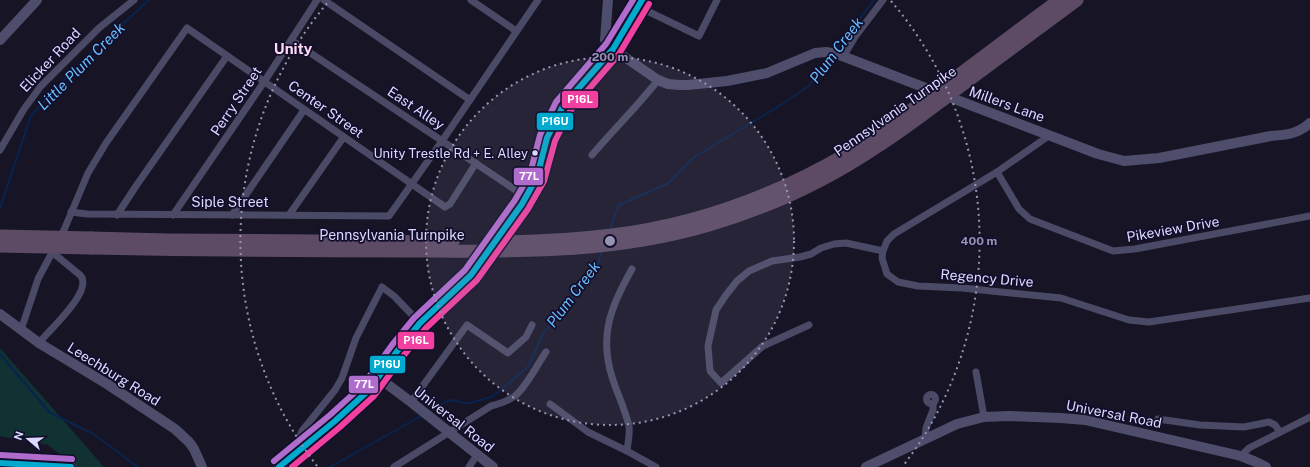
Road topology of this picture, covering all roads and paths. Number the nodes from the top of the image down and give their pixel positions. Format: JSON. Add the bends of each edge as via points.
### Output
{"nodes":[{"id":1,"x":37,"y":0,"type":"edge"},
{"id":2,"x":134,"y":0,"type":"edge"},
{"id":3,"x":317,"y":0,"type":"edge"},
{"id":4,"x":324,"y":0,"type":"edge"},
{"id":5,"x":471,"y":0,"type":"edge"},
{"id":6,"x":538,"y":0,"type":"edge"},
{"id":7,"x":608,"y":0,"type":"edge"},
{"id":8,"x":717,"y":0,"type":"edge"},
{"id":9,"x":883,"y":0,"type":"edge"},
{"id":10,"x":1059,"y":0,"type":"edge"},
{"id":11,"x":1077,"y":0,"type":"edge"},
{"id":12,"x":640,"y":4,"type":"edge"},
{"id":13,"x":516,"y":31,"type":"junction"},
{"id":14,"x":0,"y":40,"type":"edge"},
{"id":15,"x":292,"y":40,"type":"junction"},
{"id":16,"x":613,"y":49,"type":"junction"},
{"id":17,"x":836,"y":54,"type":"junction"},
{"id":18,"x":227,"y":56,"type":"junction"},
{"id":19,"x":658,"y":80,"type":"junction"},
{"id":20,"x":264,"y":82,"type":"junction"},
{"id":21,"x":941,"y":94,"type":"junction"},
{"id":22,"x":470,"y":100,"type":"junction"},
{"id":23,"x":304,"y":110,"type":"junction"},
{"id":24,"x":1310,"y":123,"type":"edge"},
{"id":25,"x":1050,"y":135,"type":"junction"},
{"id":26,"x":343,"y":138,"type":"junction"},
{"id":27,"x":442,"y":141,"type":"junction"},
{"id":28,"x":0,"y":150,"type":"edge"},
{"id":29,"x":592,"y":155,"type":"dead end"},
{"id":30,"x":476,"y":163,"type":"junction"},
{"id":31,"x":997,"y":172,"type":"junction"},
{"id":32,"x":412,"y":184,"type":"junction"},
{"id":33,"x":526,"y":197,"type":"junction"},
{"id":34,"x":71,"y":212,"type":"junction"},
{"id":35,"x":117,"y":215,"type":"junction"},
{"id":36,"x":174,"y":215,"type":"junction"},
{"id":37,"x":232,"y":215,"type":"junction"},
{"id":38,"x":289,"y":215,"type":"junction"},
{"id":39,"x":1310,"y":216,"type":"edge"},
{"id":40,"x":0,"y":236,"type":"edge"},
{"id":41,"x":91,"y":243,"type":"junction"},
{"id":42,"x":0,"y":246,"type":"edge"},
{"id":43,"x":883,"y":251,"type":"junction"},
{"id":44,"x":52,"y":252,"type":"junction"},
{"id":45,"x":632,"y":269,"type":"dead end"},
{"id":46,"x":1310,"y":298,"type":"edge"},
{"id":47,"x":0,"y":314,"type":"edge"},
{"id":48,"x":420,"y":324,"type":"junction"},
{"id":49,"x":532,"y":325,"type":"dead end"},
{"id":50,"x":809,"y":325,"type":"dead end"},
{"id":51,"x":21,"y":330,"type":"junction"},
{"id":52,"x":38,"y":343,"type":"junction"},
{"id":53,"x":546,"y":352,"type":"dead end"},
{"id":54,"x":976,"y":372,"type":"dead end"},
{"id":55,"x":379,"y":378,"type":"junction"},
{"id":56,"x":411,"y":402,"type":"junction"},
{"id":57,"x":933,"y":403,"type":"dead end"},
{"id":58,"x":550,"y":404,"type":"dead end"},
{"id":59,"x":984,"y":417,"type":"junction"},
{"id":60,"x":1310,"y":417,"type":"edge"},
{"id":61,"x":1158,"y":419,"type":"dead end"},
{"id":62,"x":448,"y":432,"type":"junction"},
{"id":63,"x":1280,"y":432,"type":"junction"},
{"id":64,"x":925,"y":438,"type":"junction"},
{"id":65,"x":627,"y":450,"type":"junction"},
{"id":66,"x":297,"y":452,"type":"junction"},
{"id":67,"x":477,"y":455,"type":"junction"},
{"id":68,"x":1241,"y":456,"type":"junction"},
{"id":69,"x":0,"y":463,"type":"edge"},
{"id":70,"x":71,"y":467,"type":"edge"},
{"id":71,"x":202,"y":467,"type":"edge"},
{"id":72,"x":279,"y":467,"type":"edge"},
{"id":73,"x":394,"y":467,"type":"edge"},
{"id":74,"x":469,"y":467,"type":"edge"},
{"id":75,"x":493,"y":467,"type":"edge"},
{"id":76,"x":656,"y":467,"type":"edge"},
{"id":77,"x":866,"y":467,"type":"edge"},
{"id":78,"x":1266,"y":467,"type":"edge"}],
"edges":[{"from":1,"to":14,"type":"street"},
{"from":2,"to":28,"type":"street","name":"Elicker Road","via":[[99,28],[41,86]]},
{"from":3,"to":15,"type":"street","name":"Perry Street"},
{"from":4,"to":22,"type":"street"},
{"from":5,"to":13,"type":"street"},
{"from":6,"to":13,"type":"street"},
{"from":7,"to":16,"type":"street","via":[[605,40]]},
{"from":8,"to":12,"type":"street","via":[[699,36]]},
{"from":9,"to":17,"type":"street","via":[[856,37]]},
{"from":10,"to":21,"type":"highway","name":"Pennsylvania Turnpike"},
{"from":11,"to":21,"type":"highway","name":"Pennsylvania Turnpike"},
{"from":12,"to":16,"type":"street"},
{"from":13,"to":22,"type":"street"},
{"from":15,"to":20,"type":"street","name":"Perry Street"},
{"from":15,"to":27,"type":"street","name":"East Alley"},
{"from":16,"to":19,"type":"street"},
{"from":16,"to":33,"type":"street","via":[[563,106],[547,138],[537,177]]},
{"from":17,"to":19,"type":"street","via":[[815,53],[767,73],[730,80],[680,85]]},
{"from":17,"to":25,"type":"street","name":"Millers Lane"},
{"from":18,"to":20,"type":"street","name":"Center Street"},
{"from":18,"to":34,"type":"street","name":"Center Street","via":[[187,28],[100,153]]},
{"from":18,"to":35,"type":"street"},
{"from":19,"to":29,"type":"street"},
{"from":20,"to":23,"type":"street","name":"Center Street"},
{"from":20,"to":36,"type":"street","name":"Perry Street"},
{"from":21,"to":41,"type":"highway","name":"Pennsylvania Turnpike","via":[[848,153],[784,186],[716,212],[648,229],[612,235],[507,242],[175,240]]},
{"from":22,"to":27,"type":"street"},
{"from":23,"to":26,"type":"street","name":"Center Street"},
{"from":23,"to":37,"type":"street"},
{"from":24,"to":25,"type":"street","name":"Millers Lane","via":[[1304,129],[1285,135],[1159,158],[1124,161],[1098,154]]},
{"from":25,"to":31,"type":"street"},
{"from":26,"to":32,"type":"street","name":"Center Street"},
{"from":26,"to":38,"type":"street"},
{"from":27,"to":30,"type":"street","name":"East Alley"},
{"from":27,"to":32,"type":"street"},
{"from":30,"to":32,"type":"street","name":"Center Street","via":[[445,207]]},
{"from":30,"to":33,"type":"street","name":"East Alley"},
{"from":31,"to":39,"type":"street","name":"Pikeview Drive","via":[[1020,209],[1030,219],[1119,252]]},
{"from":31,"to":43,"type":"street","via":[[894,234]]},
{"from":32,"to":38,"type":"street","name":"Siple Street","via":[[389,216]]},
{"from":33,"to":48,"type":"street","bridge":true,"via":[[471,274]]},
{"from":34,"to":35,"type":"street","name":"Siple Street"},
{"from":34,"to":44,"type":"street"},
{"from":35,"to":36,"type":"street","name":"Siple Street"},
{"from":36,"to":37,"type":"street","name":"Siple Street"},
{"from":37,"to":38,"type":"street","name":"Siple Street"},
{"from":40,"to":41,"type":"highway","name":"Pennsylvania Turnpike","bridge":true},
{"from":41,"to":42,"type":"highway","name":"Pennsylvania Turnpike","bridge":true},
{"from":43,"to":46,"type":"street","name":"Regency Drive","via":[[882,258],[888,274],[898,282],[918,286],[1060,298],[1129,320],[1149,322]]},
{"from":43,"to":50,"type":"street","via":[[846,243],[834,244],[811,254],[772,261],[750,271],[737,281],[716,310],[708,346],[710,371],[721,383],[763,346]]},
{"from":44,"to":51,"type":"street","via":[[38,279]]},
{"from":44,"to":52,"type":"street","via":[[80,275],[84,282],[66,314]]},
{"from":45,"to":65,"type":"street","via":[[618,294],[607,337],[612,376],[629,428]]},
{"from":47,"to":51,"type":"street","name":"Leechburg Road"},
{"from":48,"to":55,"type":"street","via":[[402,344]]},
{"from":48,"to":66,"type":"street","via":[[382,287],[356,338],[342,378],[302,431]]},
{"from":49,"to":56,"type":"street","via":[[526,337],[508,353],[467,325]]},
{"from":51,"to":52,"type":"street","name":"Leechburg Road"},
{"from":52,"to":71,"type":"street","name":"Leechburg Road","via":[[107,384],[174,429],[194,449]]},
{"from":53,"to":62,"type":"street","via":[[515,395]]},
{"from":54,"to":59,"type":"street"},
{"from":55,"to":56,"type":"street","name":"Universal Road"},
{"from":55,"to":66,"type":"street","via":[[361,399]]},
{"from":56,"to":62,"type":"street","name":"Universal Road"},
{"from":57,"to":64,"type":"street"},
{"from":58,"to":65,"type":"street","via":[[588,432]]},
{"from":59,"to":64,"type":"street","name":"Universal Road","via":[[957,424]]},
{"from":59,"to":68,"type":"street","name":"Universal Road","via":[[1026,416],[1085,420]]},
{"from":60,"to":63,"type":"street"},
{"from":61,"to":63,"type":"street","via":[[1200,425],[1244,427],[1269,422]]},
{"from":62,"to":67,"type":"street","name":"Universal Road"},
{"from":62,"to":73,"type":"street"},
{"from":63,"to":68,"type":"street","via":[[1250,448]]},
{"from":64,"to":77,"type":"street","name":"Universal Road"},
{"from":65,"to":76,"type":"street"},
{"from":66,"to":72,"type":"street"},
{"from":67,"to":74,"type":"street"},
{"from":67,"to":75,"type":"street","name":"Universal Road"},
{"from":68,"to":78,"type":"street","name":"Universal Road"},
{"from":69,"to":70,"type":"street"}]}
